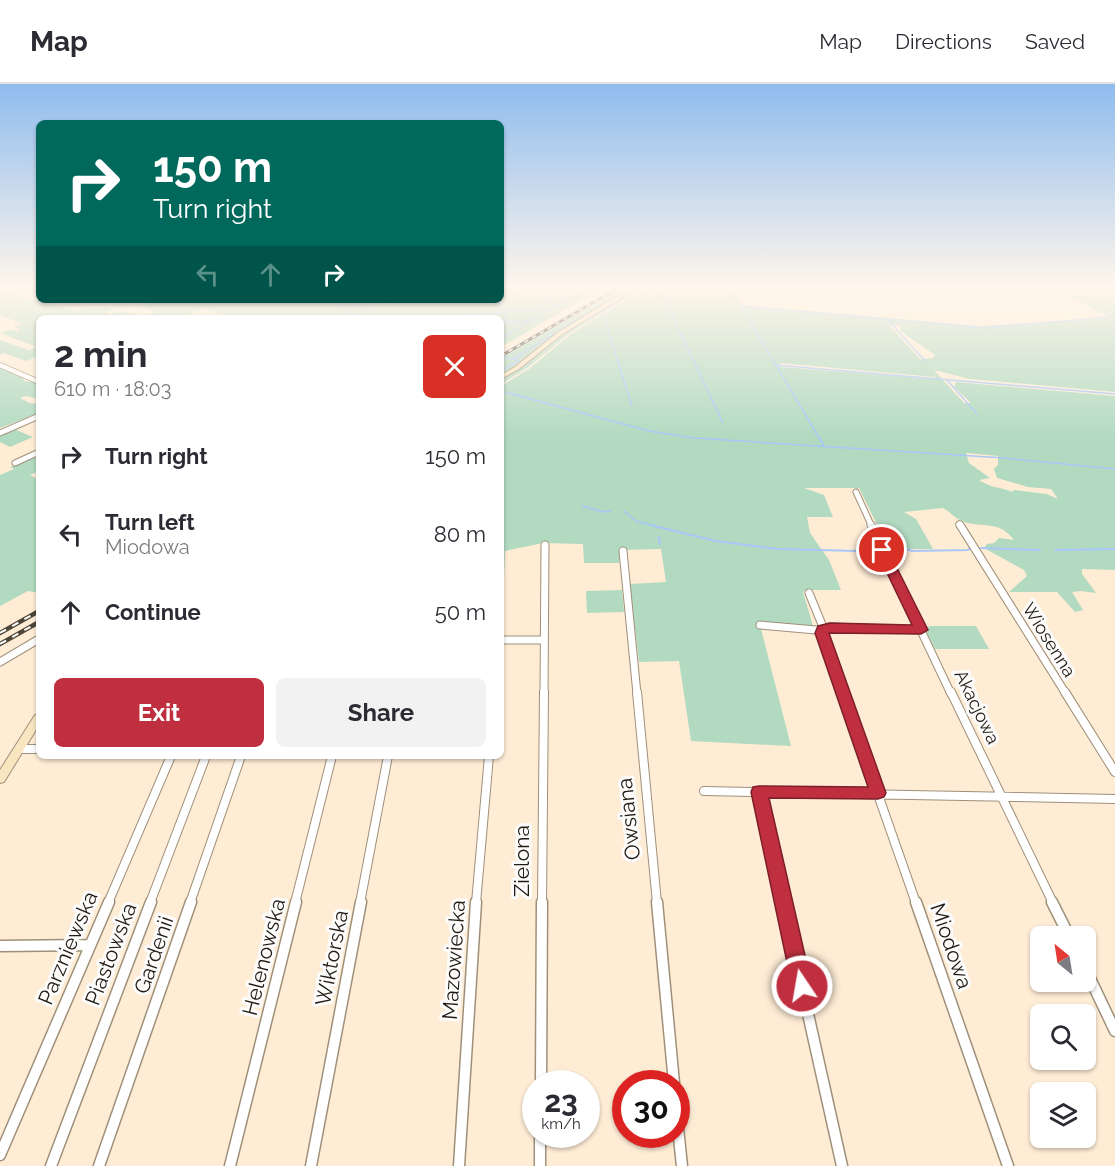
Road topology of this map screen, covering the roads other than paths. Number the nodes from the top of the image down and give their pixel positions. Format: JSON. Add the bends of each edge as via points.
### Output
{"nodes":[{"id":1,"x":553,"y":338,"type":"edge"},
{"id":2,"x":0,"y":365,"type":"edge"},
{"id":3,"x":504,"y":375,"type":"edge"},
{"id":4,"x":36,"y":381,"type":"edge"},
{"id":5,"x":36,"y":417,"type":"edge"},
{"id":6,"x":0,"y":433,"type":"edge"},
{"id":7,"x":36,"y":453,"type":"edge"},
{"id":8,"x":15,"y":462,"type":"dead end"},
{"id":9,"x":856,"y":492,"type":"dead end"},
{"id":10,"x":959,"y":524,"type":"dead end"},
{"id":11,"x":545,"y":546,"type":"dead end"},
{"id":12,"x":623,"y":551,"type":"dead end"},
{"id":13,"x":809,"y":593,"type":"dead end"},
{"id":14,"x":760,"y":625,"type":"dead end"},
{"id":15,"x":823,"y":629,"type":"junction"},
{"id":16,"x":921,"y":630,"type":"junction"},
{"id":17,"x":504,"y":640,"type":"edge"},
{"id":18,"x":544,"y":640,"type":"junction"},
{"id":19,"x":36,"y":641,"type":"edge"},
{"id":20,"x":0,"y":662,"type":"edge"},
{"id":21,"x":36,"y":722,"type":"edge"},
{"id":22,"x":19,"y":749,"type":"junction"},
{"id":23,"x":36,"y":749,"type":"edge"},
{"id":24,"x":170,"y":759,"type":"edge"},
{"id":25,"x":205,"y":759,"type":"edge"},
{"id":26,"x":241,"y":759,"type":"edge"},
{"id":27,"x":331,"y":759,"type":"edge"},
{"id":28,"x":387,"y":759,"type":"edge"},
{"id":29,"x":489,"y":759,"type":"edge"},
{"id":30,"x":1115,"y":772,"type":"edge"},
{"id":31,"x":0,"y":779,"type":"edge"},
{"id":32,"x":704,"y":791,"type":"dead end"},
{"id":33,"x":759,"y":792,"type":"junction"},
{"id":34,"x":878,"y":793,"type":"junction"},
{"id":35,"x":1003,"y":798,"type":"junction"},
{"id":36,"x":1115,"y":799,"type":"edge"},
{"id":37,"x":1065,"y":926,"type":"edge"},
{"id":38,"x":0,"y":945,"type":"edge"},
{"id":39,"x":89,"y":945,"type":"junction"},
{"id":40,"x":1096,"y":991,"type":"edge"},
{"id":41,"x":1115,"y":1031,"type":"edge"},
{"id":42,"x":541,"y":1070,"type":"edge"},
{"id":43,"x":673,"y":1070,"type":"edge"},
{"id":44,"x":540,"y":1148,"type":"edge"},
{"id":45,"x":680,"y":1148,"type":"edge"},
{"id":46,"x":0,"y":1155,"type":"edge"},
{"id":47,"x":51,"y":1166,"type":"edge"},
{"id":48,"x":99,"y":1166,"type":"edge"},
{"id":49,"x":230,"y":1166,"type":"edge"},
{"id":50,"x":311,"y":1166,"type":"edge"},
{"id":51,"x":459,"y":1166,"type":"edge"},
{"id":52,"x":540,"y":1166,"type":"edge"},
{"id":53,"x":682,"y":1166,"type":"edge"},
{"id":54,"x":842,"y":1166,"type":"edge"},
{"id":55,"x":1008,"y":1166,"type":"edge"}],
"edges":[{"from":1,"to":3,"type":"street"},
{"from":2,"to":4,"type":"street"},
{"from":5,"to":6,"type":"street"},
{"from":7,"to":8,"type":"street"},
{"from":9,"to":16,"type":"street","name":"Akacjowa"},
{"from":10,"to":30,"type":"street","name":"Wiosenna"},
{"from":11,"to":18,"type":"street","name":"Zielona"},
{"from":12,"to":43,"type":"street","name":"Owsiana"},
{"from":13,"to":15,"type":"street","name":"Miodowa"},
{"from":14,"to":15,"type":"street"},
{"from":15,"to":16,"type":"street"},
{"from":15,"to":34,"type":"street","name":"Miodowa"},
{"from":16,"to":35,"type":"street","name":"Akacjowa"},
{"from":17,"to":18,"type":"street"},
{"from":18,"to":42,"type":"street","name":"Zielona"},
{"from":19,"to":20,"type":"street"},
{"from":21,"to":22,"type":"street"},
{"from":22,"to":23,"type":"street"},
{"from":22,"to":31,"type":"street"},
{"from":24,"to":39,"type":"street","name":"Parzniewska"},
{"from":25,"to":47,"type":"street","name":"Piastowska"},
{"from":26,"to":48,"type":"street","name":"Gardenii"},
{"from":27,"to":49,"type":"street","name":"Helenowska"},
{"from":28,"to":50,"type":"street","name":"Wiktorska"},
{"from":29,"to":51,"type":"street","name":"Mazowiecka"},
{"from":32,"to":33,"type":"street"},
{"from":33,"to":34,"type":"street"},
{"from":33,"to":54,"type":"street"},
{"from":34,"to":35,"type":"street"},
{"from":34,"to":55,"type":"street","name":"Miodowa"},
{"from":35,"to":36,"type":"street"},
{"from":35,"to":37,"type":"street","name":"Akacjowa"},
{"from":38,"to":39,"type":"street"},
{"from":39,"to":46,"type":"street","name":"Parzniewska"},
{"from":40,"to":41,"type":"street"},
{"from":44,"to":52,"type":"street"},
{"from":45,"to":53,"type":"street"}]}
